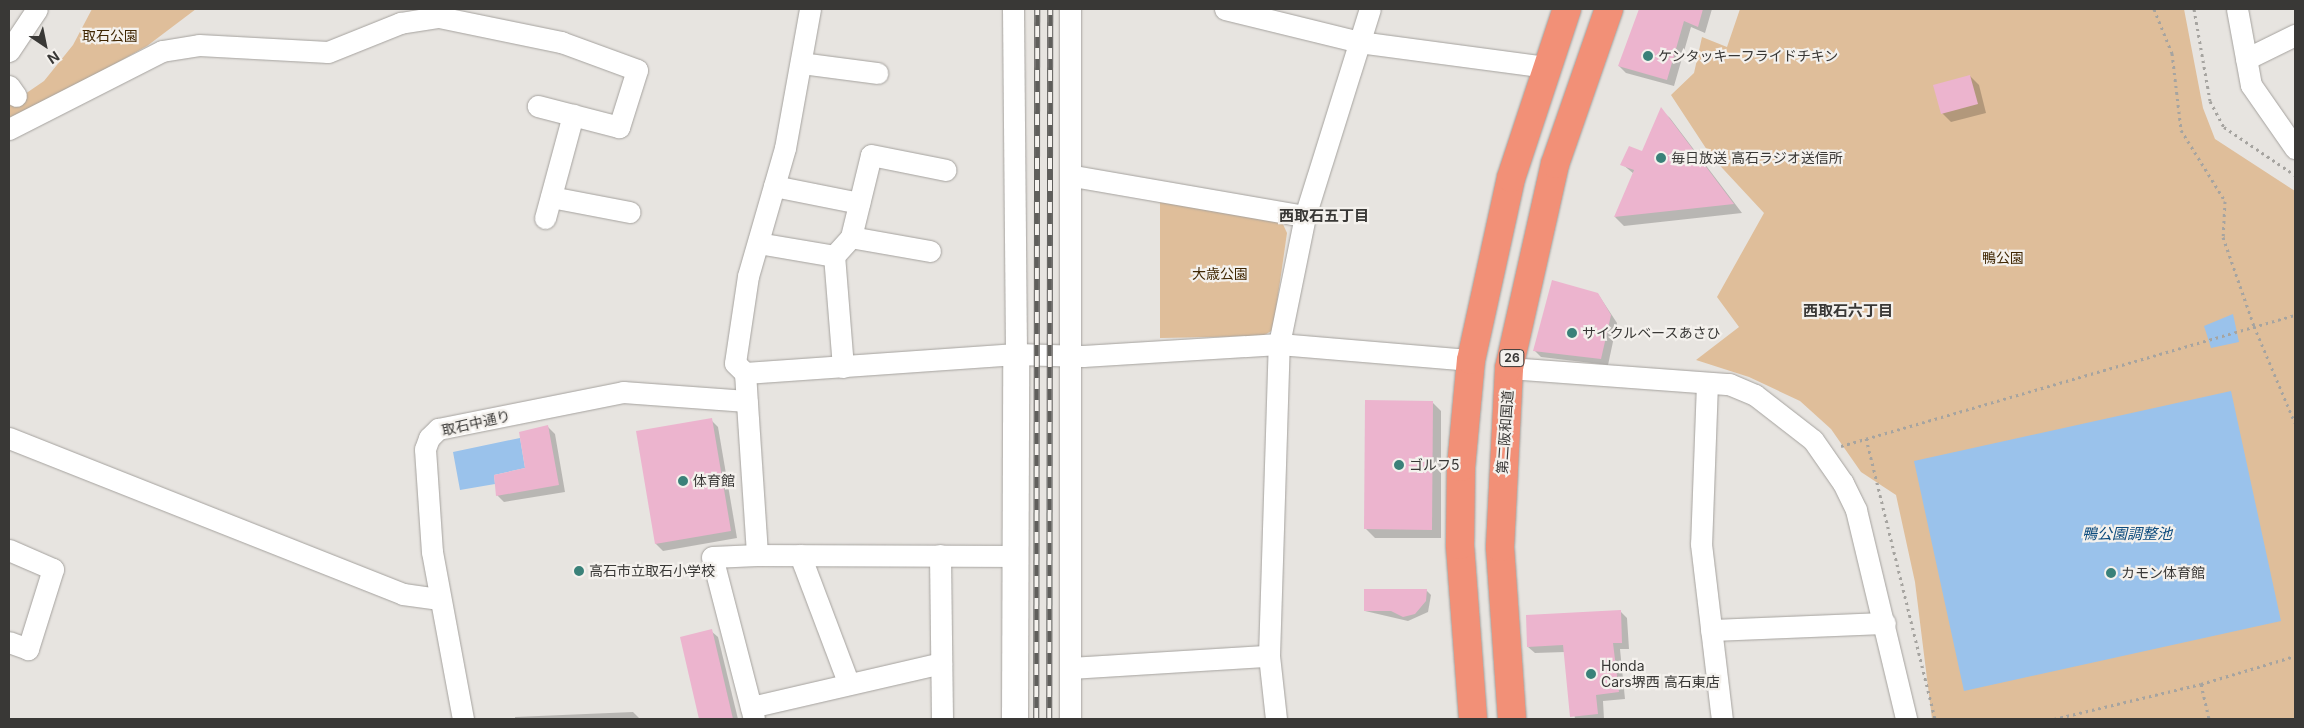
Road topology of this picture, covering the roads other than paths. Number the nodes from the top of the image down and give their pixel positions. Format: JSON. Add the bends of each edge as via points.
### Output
{"nodes":[{"id":1,"x":37,"y":9,"type":"edge"},
{"id":2,"x":810,"y":9,"type":"edge"},
{"id":3,"x":1013,"y":9,"type":"edge"},
{"id":4,"x":1070,"y":9,"type":"edge"},
{"id":5,"x":1225,"y":9,"type":"edge"},
{"id":6,"x":1370,"y":9,"type":"edge"},
{"id":7,"x":1567,"y":9,"type":"edge"},
{"id":8,"x":1609,"y":9,"type":"edge"},
{"id":9,"x":2237,"y":9,"type":"edge"},
{"id":10,"x":478,"y":15,"type":"edge"},
{"id":11,"x":2295,"y":35,"type":"edge"},
{"id":12,"x":1359,"y":42,"type":"junction"},
{"id":13,"x":9,"y":51,"type":"edge"},
{"id":14,"x":2246,"y":59,"type":"junction"},
{"id":15,"x":801,"y":63,"type":"junction"},
{"id":16,"x":1547,"y":67,"type":"junction"},
{"id":17,"x":877,"y":73,"type":"dead end"},
{"id":18,"x":538,"y":106,"type":"dead end"},
{"id":19,"x":573,"y":116,"type":"junction"},
{"id":20,"x":9,"y":129,"type":"edge"},
{"id":21,"x":2295,"y":148,"type":"edge"},
{"id":22,"x":946,"y":170,"type":"dead end"},
{"id":23,"x":1072,"y":176,"type":"junction"},
{"id":24,"x":774,"y":186,"type":"junction"},
{"id":25,"x":551,"y":197,"type":"junction"},
{"id":26,"x":859,"y":203,"type":"junction"},
{"id":27,"x":630,"y":212,"type":"dead end"},
{"id":28,"x":1305,"y":216,"type":"junction"},
{"id":29,"x":545,"y":218,"type":"dead end"},
{"id":30,"x":851,"y":237,"type":"junction"},
{"id":31,"x":758,"y":242,"type":"junction"},
{"id":32,"x":930,"y":251,"type":"dead end"},
{"id":33,"x":834,"y":256,"type":"junction"},
{"id":34,"x":1279,"y":344,"type":"junction"},
{"id":35,"x":1016,"y":354,"type":"junction"},
{"id":36,"x":1072,"y":354,"type":"junction"},
{"id":37,"x":1471,"y":360,"type":"junction"},
{"id":38,"x":843,"y":367,"type":"junction"},
{"id":39,"x":1509,"y":368,"type":"junction"},
{"id":40,"x":745,"y":373,"type":"junction"},
{"id":41,"x":1707,"y":383,"type":"junction"},
{"id":42,"x":747,"y":401,"type":"junction"},
{"id":43,"x":9,"y":438,"type":"edge"},
{"id":44,"x":9,"y":550,"type":"edge"},
{"id":45,"x":756,"y":555,"type":"junction"},
{"id":46,"x":800,"y":555,"type":"junction"},
{"id":47,"x":940,"y":555,"type":"junction"},
{"id":48,"x":1017,"y":556,"type":"junction"},
{"id":49,"x":440,"y":599,"type":"junction"},
{"id":50,"x":1885,"y":623,"type":"junction"},
{"id":51,"x":1711,"y":630,"type":"junction"},
{"id":52,"x":9,"y":642,"type":"edge"},
{"id":53,"x":1269,"y":656,"type":"junction"},
{"id":54,"x":942,"y":663,"type":"junction"},
{"id":55,"x":1070,"y":668,"type":"junction"},
{"id":56,"x":848,"y":682,"type":"junction"},
{"id":57,"x":752,"y":713,"type":"edge"},
{"id":58,"x":463,"y":719,"type":"edge"},
{"id":59,"x":942,"y":719,"type":"edge"},
{"id":60,"x":1015,"y":719,"type":"edge"},
{"id":61,"x":1070,"y":719,"type":"edge"},
{"id":62,"x":1276,"y":719,"type":"edge"},
{"id":63,"x":1473,"y":719,"type":"edge"},
{"id":64,"x":1512,"y":719,"type":"edge"},
{"id":65,"x":1722,"y":719,"type":"edge"},
{"id":66,"x":1906,"y":719,"type":"edge"}],
"edges":[{"from":1,"to":13,"type":"street"},
{"from":2,"to":15,"type":"street"},
{"from":3,"to":35,"type":"street"},
{"from":4,"to":23,"type":"street"},
{"from":5,"to":12,"type":"street"},
{"from":6,"to":12,"type":"street"},
{"from":7,"to":16,"type":"highway"},
{"from":8,"to":39,"type":"highway","name":"第二阪和国道","number":"26","via":[[1554,164]]},
{"from":9,"to":14,"type":"street"},
{"from":10,"to":19,"type":"street","via":[[637,70],[619,127]]},
{"from":10,"to":20,"type":"street","via":[[400,22],[328,52],[199,45],[162,51]]},
{"from":11,"to":14,"type":"street"},
{"from":12,"to":16,"type":"street"},
{"from":12,"to":28,"type":"street"},
{"from":14,"to":21,"type":"street","via":[[2255,92]]},
{"from":15,"to":17,"type":"street"},
{"from":15,"to":24,"type":"street"},
{"from":16,"to":37,"type":"highway","via":[[1511,178]]},
{"from":18,"to":19,"type":"street"},
{"from":19,"to":25,"type":"street"},
{"from":22,"to":26,"type":"street","via":[[871,155]]},
{"from":23,"to":28,"type":"street"},
{"from":23,"to":36,"type":"street"},
{"from":24,"to":26,"type":"street"},
{"from":24,"to":31,"type":"street"},
{"from":25,"to":27,"type":"street"},
{"from":25,"to":29,"type":"street"},
{"from":26,"to":30,"type":"street"},
{"from":28,"to":34,"type":"street"},
{"from":30,"to":32,"type":"street"},
{"from":30,"to":33,"type":"street"},
{"from":31,"to":33,"type":"street"},
{"from":31,"to":40,"type":"street","via":[[735,363]]},
{"from":33,"to":38,"type":"street"},
{"from":34,"to":36,"type":"street"},
{"from":34,"to":37,"type":"street"},
{"from":34,"to":53,"type":"street"},
{"from":35,"to":36,"type":"street"},
{"from":35,"to":38,"type":"street"},
{"from":35,"to":48,"type":"street"},
{"from":36,"to":55,"type":"street"},
{"from":37,"to":63,"type":"highway","via":[[1461,467],[1460,545]]},
{"from":38,"to":40,"type":"street"},
{"from":39,"to":41,"type":"street"},
{"from":39,"to":64,"type":"highway","name":"第二阪和国道","number":"26","via":[[1500,546]]},
{"from":40,"to":42,"type":"street"},
{"from":41,"to":50,"type":"street","via":[[1729,384],[1755,394],[1812,440],[1821,452],[1856,510]]},
{"from":41,"to":51,"type":"street","via":[[1700,544]]},
{"from":42,"to":45,"type":"street"},
{"from":42,"to":49,"type":"street","name":"取石中通り","via":[[623,392],[438,429],[425,448]]},
{"from":43,"to":49,"type":"street","via":[[403,594]]},
{"from":44,"to":52,"type":"street","via":[[54,569],[28,650]]},
{"from":45,"to":46,"type":"street"},
{"from":45,"to":57,"type":"street","via":[[712,557]]},
{"from":46,"to":47,"type":"street"},
{"from":46,"to":56,"type":"street"},
{"from":47,"to":48,"type":"street"},
{"from":47,"to":54,"type":"street"},
{"from":48,"to":60,"type":"street"},
{"from":49,"to":58,"type":"street","name":"取石中通り"},
{"from":50,"to":51,"type":"street"},
{"from":50,"to":66,"type":"street"},
{"from":51,"to":65,"type":"street"},
{"from":53,"to":55,"type":"street"},
{"from":53,"to":62,"type":"street"},
{"from":54,"to":56,"type":"street"},
{"from":54,"to":59,"type":"street"},
{"from":55,"to":61,"type":"street"},
{"from":56,"to":57,"type":"street"}]}
